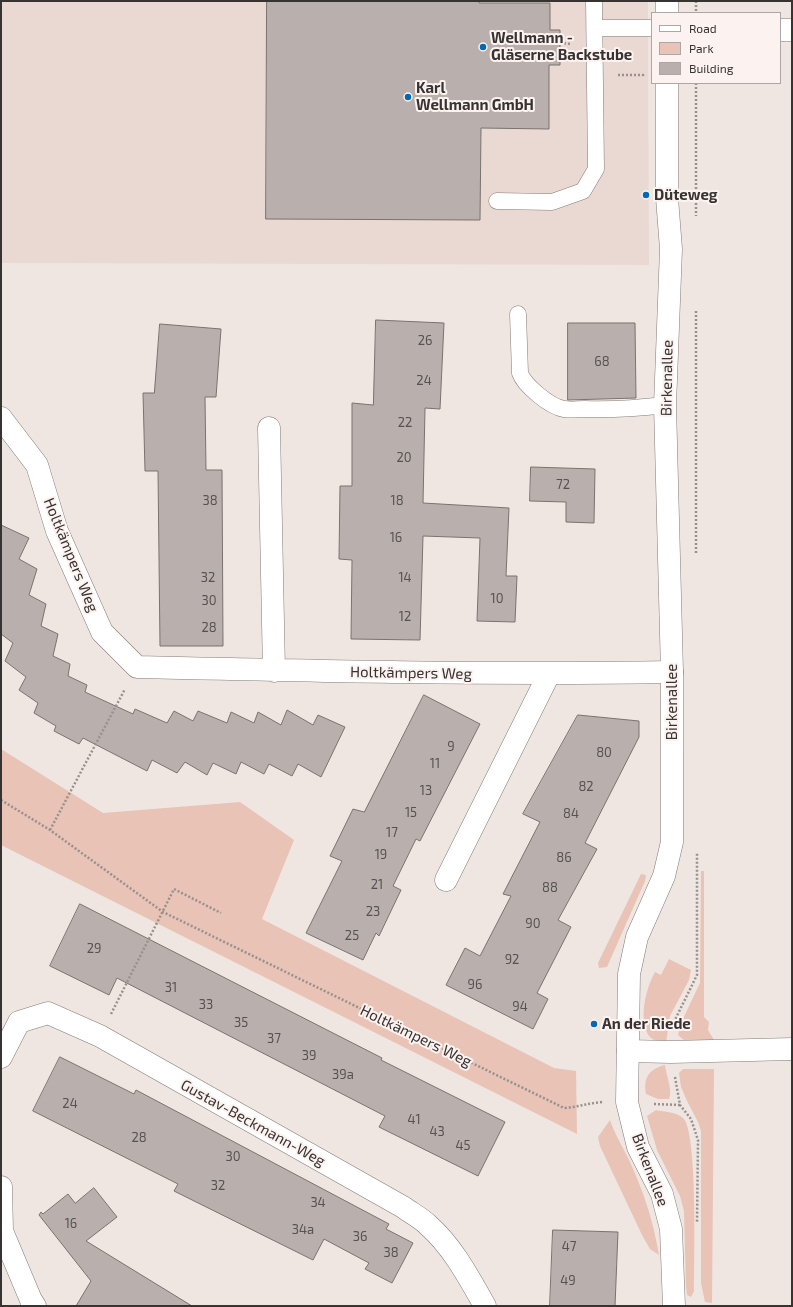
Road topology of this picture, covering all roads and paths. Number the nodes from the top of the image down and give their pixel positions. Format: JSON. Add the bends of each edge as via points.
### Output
{"nodes":[{"id":1,"x":594,"y":1,"type":"edge"},
{"id":2,"x":667,"y":1,"type":"edge"},
{"id":3,"x":696,"y":1,"type":"edge"},
{"id":4,"x":667,"y":12,"type":"edge"},
{"id":5,"x":696,"y":12,"type":"edge"},
{"id":6,"x":594,"y":28,"type":"junction"},
{"id":7,"x":651,"y":28,"type":"edge"},
{"id":8,"x":781,"y":30,"type":"edge"},
{"id":9,"x":792,"y":30,"type":"edge"},
{"id":10,"x":667,"y":84,"type":"edge"},
{"id":11,"x":497,"y":201,"type":"dead end"},
{"id":12,"x":518,"y":314,"type":"dead end"},
{"id":13,"x":665,"y":405,"type":"junction"},
{"id":14,"x":1,"y":418,"type":"edge"},
{"id":15,"x":269,"y":428,"type":"dead end"},
{"id":16,"x":137,"y":667,"type":"junction"},
{"id":17,"x":274,"y":672,"type":"junction"},
{"id":18,"x":672,"y":672,"type":"junction"},
{"id":19,"x":549,"y":674,"type":"junction"},
{"id":20,"x":1,"y":800,"type":"edge"},
{"id":21,"x":50,"y":830,"type":"junction"},
{"id":22,"x":446,"y":880,"type":"dead end"},
{"id":23,"x":163,"y":912,"type":"junction"},
{"id":24,"x":221,"y":913,"type":"dead end"},
{"id":25,"x":100,"y":1036,"type":"junction"},
{"id":26,"x":792,"y":1049,"type":"edge"},
{"id":27,"x":628,"y":1051,"type":"junction"},
{"id":28,"x":1,"y":1057,"type":"edge"},
{"id":29,"x":627,"y":1102,"type":"junction"},
{"id":30,"x":680,"y":1105,"type":"dead end"},
{"id":31,"x":1,"y":1186,"type":"edge"},
{"id":32,"x":35,"y":1306,"type":"edge"},
{"id":33,"x":485,"y":1306,"type":"edge"},
{"id":34,"x":674,"y":1306,"type":"edge"}],
"edges":[{"from":1,"to":6,"type":"lane"},
{"from":2,"to":4,"type":"street"},
{"from":3,"to":5,"type":"path"},
{"from":6,"to":7,"type":"lane"},
{"from":6,"to":11,"type":"lane","via":[[596,169],[583,191],[552,202]]},
{"from":8,"to":9,"type":"street"},
{"from":10,"to":13,"type":"street","name":"Birkenallee","via":[[667,198],[671,249]]},
{"from":12,"to":13,"type":"lane","via":[[522,379],[526,385],[556,407],[597,410]]},
{"from":13,"to":18,"type":"street","name":"Birkenallee"},
{"from":14,"to":16,"type":"street","name":"Holtkämpers Weg","via":[[37,465],[57,531],[102,632]]},
{"from":15,"to":17,"type":"street"},
{"from":16,"to":17,"type":"street","name":"Holtkämpers Weg"},
{"from":16,"to":21,"type":"path"},
{"from":17,"to":19,"type":"street","name":"Holtkämpers Weg"},
{"from":18,"to":19,"type":"street","name":"Holtkämpers Weg"},
{"from":18,"to":27,"type":"street","name":"Birkenallee","via":[[672,842],[664,876],[637,937],[629,974]]},
{"from":19,"to":22,"type":"street"},
{"from":20,"to":21,"type":"path","name":"Holtkämpers Weg"},
{"from":21,"to":23,"type":"path","name":"Holtkämpers Weg"},
{"from":23,"to":24,"type":"path","via":[[174,889]]},
{"from":23,"to":25,"type":"path"},
{"from":23,"to":29,"type":"path","name":"Holtkämpers Weg","via":[[564,1108],[579,1107],[590,1102]]},
{"from":25,"to":28,"type":"street","name":"Gustav-Beckmann-Weg","via":[[48,1013],[19,1022]]},
{"from":25,"to":33,"type":"street","name":"Gustav-Beckmann-Weg","via":[[403,1207],[428,1225],[450,1249]]},
{"from":26,"to":27,"type":"street"},
{"from":27,"to":29,"type":"street","name":"Birkenallee"},
{"from":29,"to":30,"type":"path","name":"Holtkämpers Weg"},
{"from":29,"to":34,"type":"street","name":"Birkenallee","via":[[638,1147],[662,1194],[671,1230]]},
{"from":31,"to":32,"type":"street","via":[[2,1231],[30,1300]]}]}
